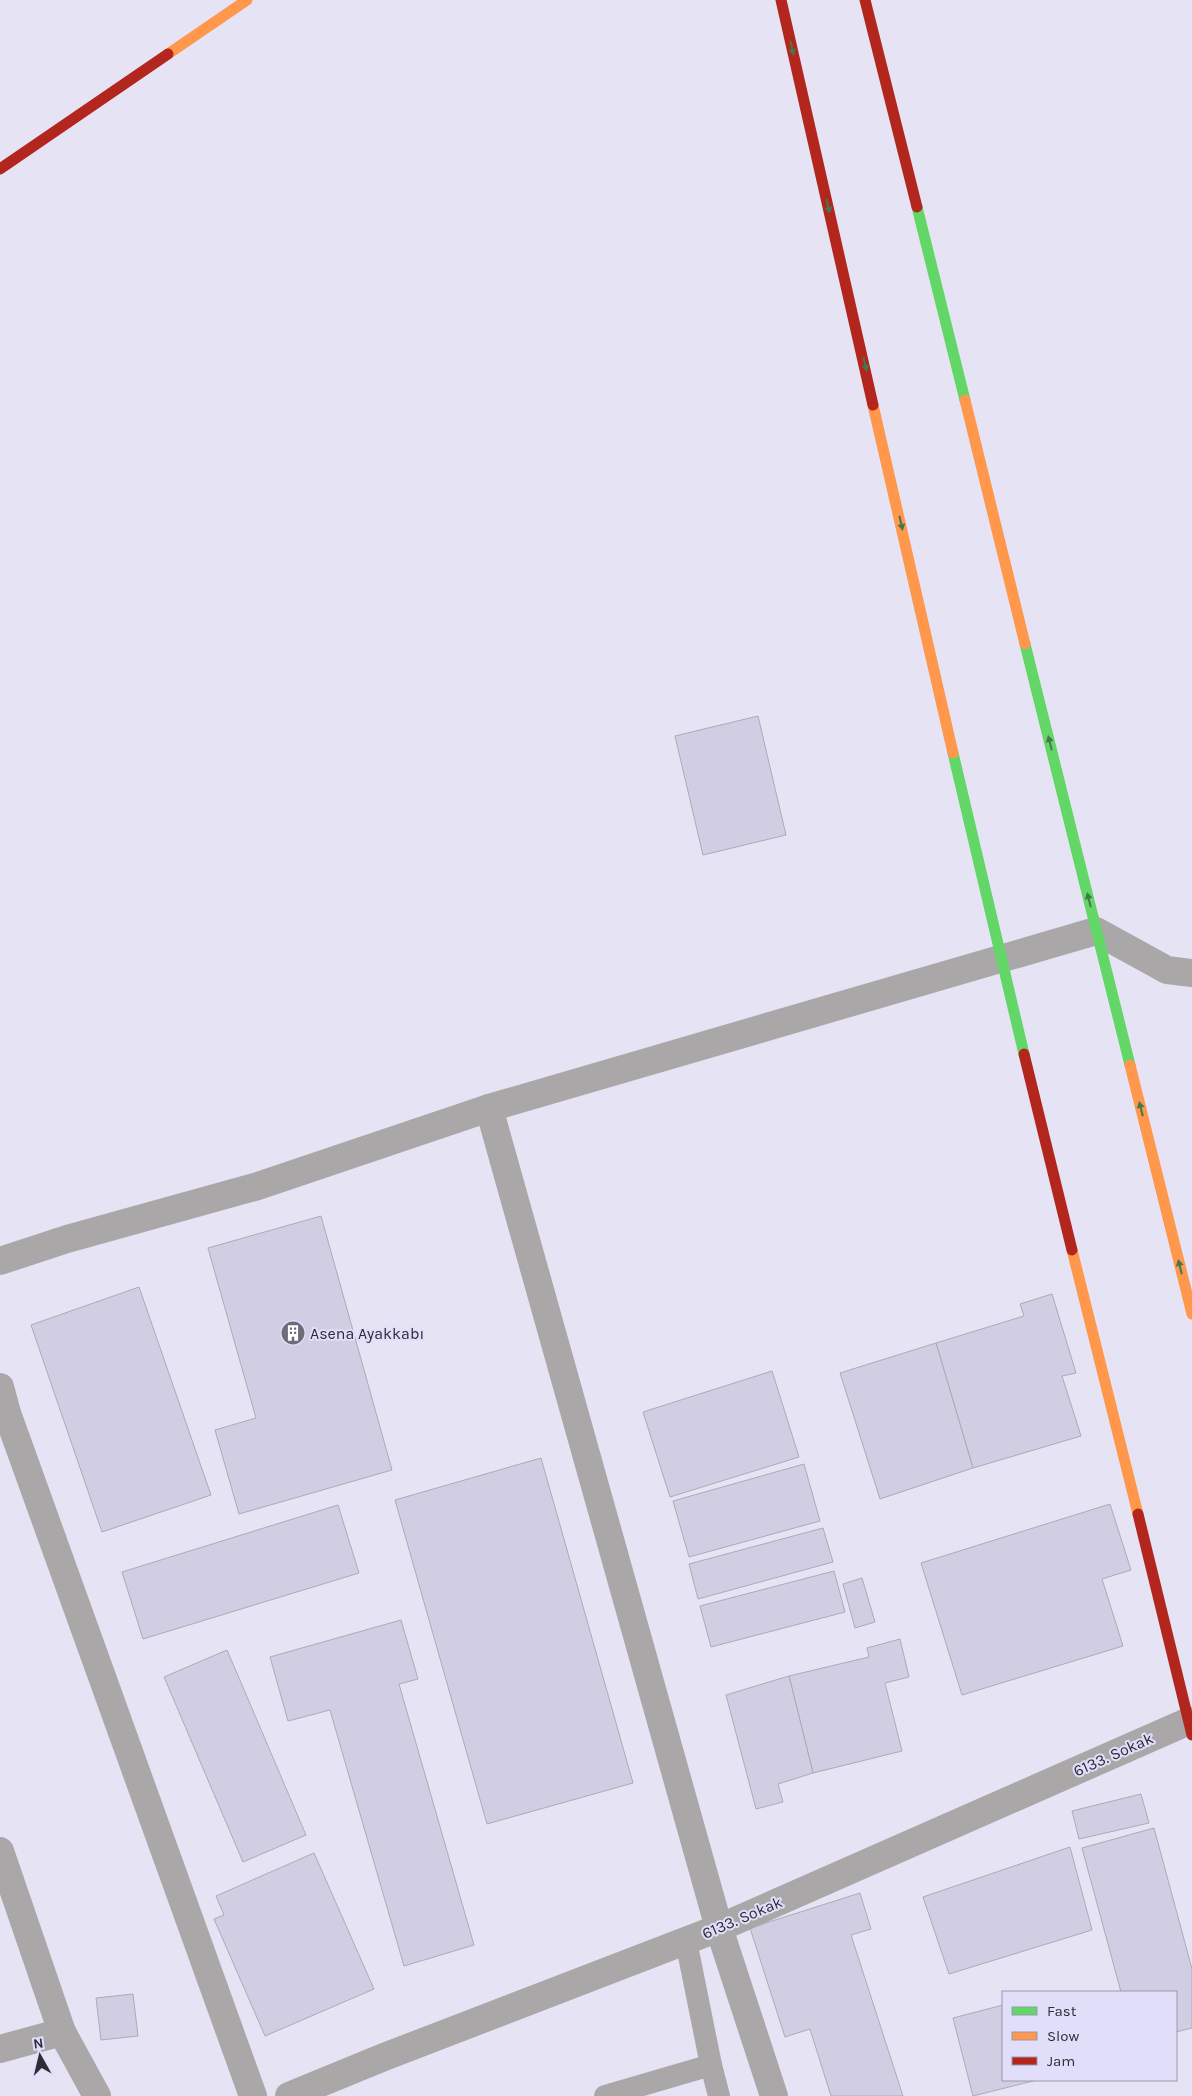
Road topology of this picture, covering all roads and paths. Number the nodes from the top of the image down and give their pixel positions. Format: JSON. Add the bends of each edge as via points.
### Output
{"nodes":[{"id":1,"x":247,"y":0,"type":"edge"},
{"id":2,"x":781,"y":0,"type":"edge"},
{"id":3,"x":865,"y":0,"type":"edge"},
{"id":4,"x":0,"y":169,"type":"edge"},
{"id":5,"x":1096,"y":931,"type":"junction"},
{"id":6,"x":1000,"y":958,"type":"junction"},
{"id":7,"x":1192,"y":973,"type":"edge"},
{"id":8,"x":489,"y":1108,"type":"junction"},
{"id":9,"x":0,"y":1261,"type":"edge"},
{"id":10,"x":1192,"y":1314,"type":"edge"},
{"id":11,"x":0,"y":1387,"type":"edge"},
{"id":12,"x":1190,"y":1728,"type":"edge"},
{"id":13,"x":0,"y":1851,"type":"edge"},
{"id":14,"x":720,"y":1928,"type":"junction"},
{"id":15,"x":686,"y":1941,"type":"junction"},
{"id":16,"x":62,"y":2032,"type":"junction"},
{"id":17,"x":0,"y":2049,"type":"edge"},
{"id":18,"x":710,"y":2065,"type":"junction"},
{"id":19,"x":97,"y":2096,"type":"edge"},
{"id":20,"x":253,"y":2096,"type":"edge"},
{"id":21,"x":289,"y":2096,"type":"edge"},
{"id":22,"x":605,"y":2096,"type":"edge"},
{"id":23,"x":719,"y":2096,"type":"edge"},
{"id":24,"x":774,"y":2096,"type":"edge"}],
"edges":[{"from":1,"to":4,"type":"street"},
{"from":2,"to":6,"type":"street","one_way":true},
{"from":5,"to":3,"type":"street","one_way":true},
{"from":5,"to":6,"type":"street"},
{"from":5,"to":7,"type":"street","via":[[1166,970]]},
{"from":10,"to":5,"type":"street","one_way":true},
{"from":6,"to":8,"type":"street"},
{"from":6,"to":12,"type":"street"},
{"from":8,"to":9,"type":"street","via":[[258,1186],[66,1239]]},
{"from":8,"to":14,"type":"street"},
{"from":11,"to":20,"type":"street"},
{"from":12,"to":14,"type":"street","name":"6133. Sokak"},
{"from":13,"to":16,"type":"street"},
{"from":14,"to":15,"type":"street","name":"6133. Sokak"},
{"from":14,"to":24,"type":"street"},
{"from":15,"to":18,"type":"lane"},
{"from":15,"to":21,"type":"street","name":"6133. Sokak"},
{"from":16,"to":17,"type":"street"},
{"from":16,"to":19,"type":"street"},
{"from":18,"to":22,"type":"lane"},
{"from":18,"to":23,"type":"lane"}]}
